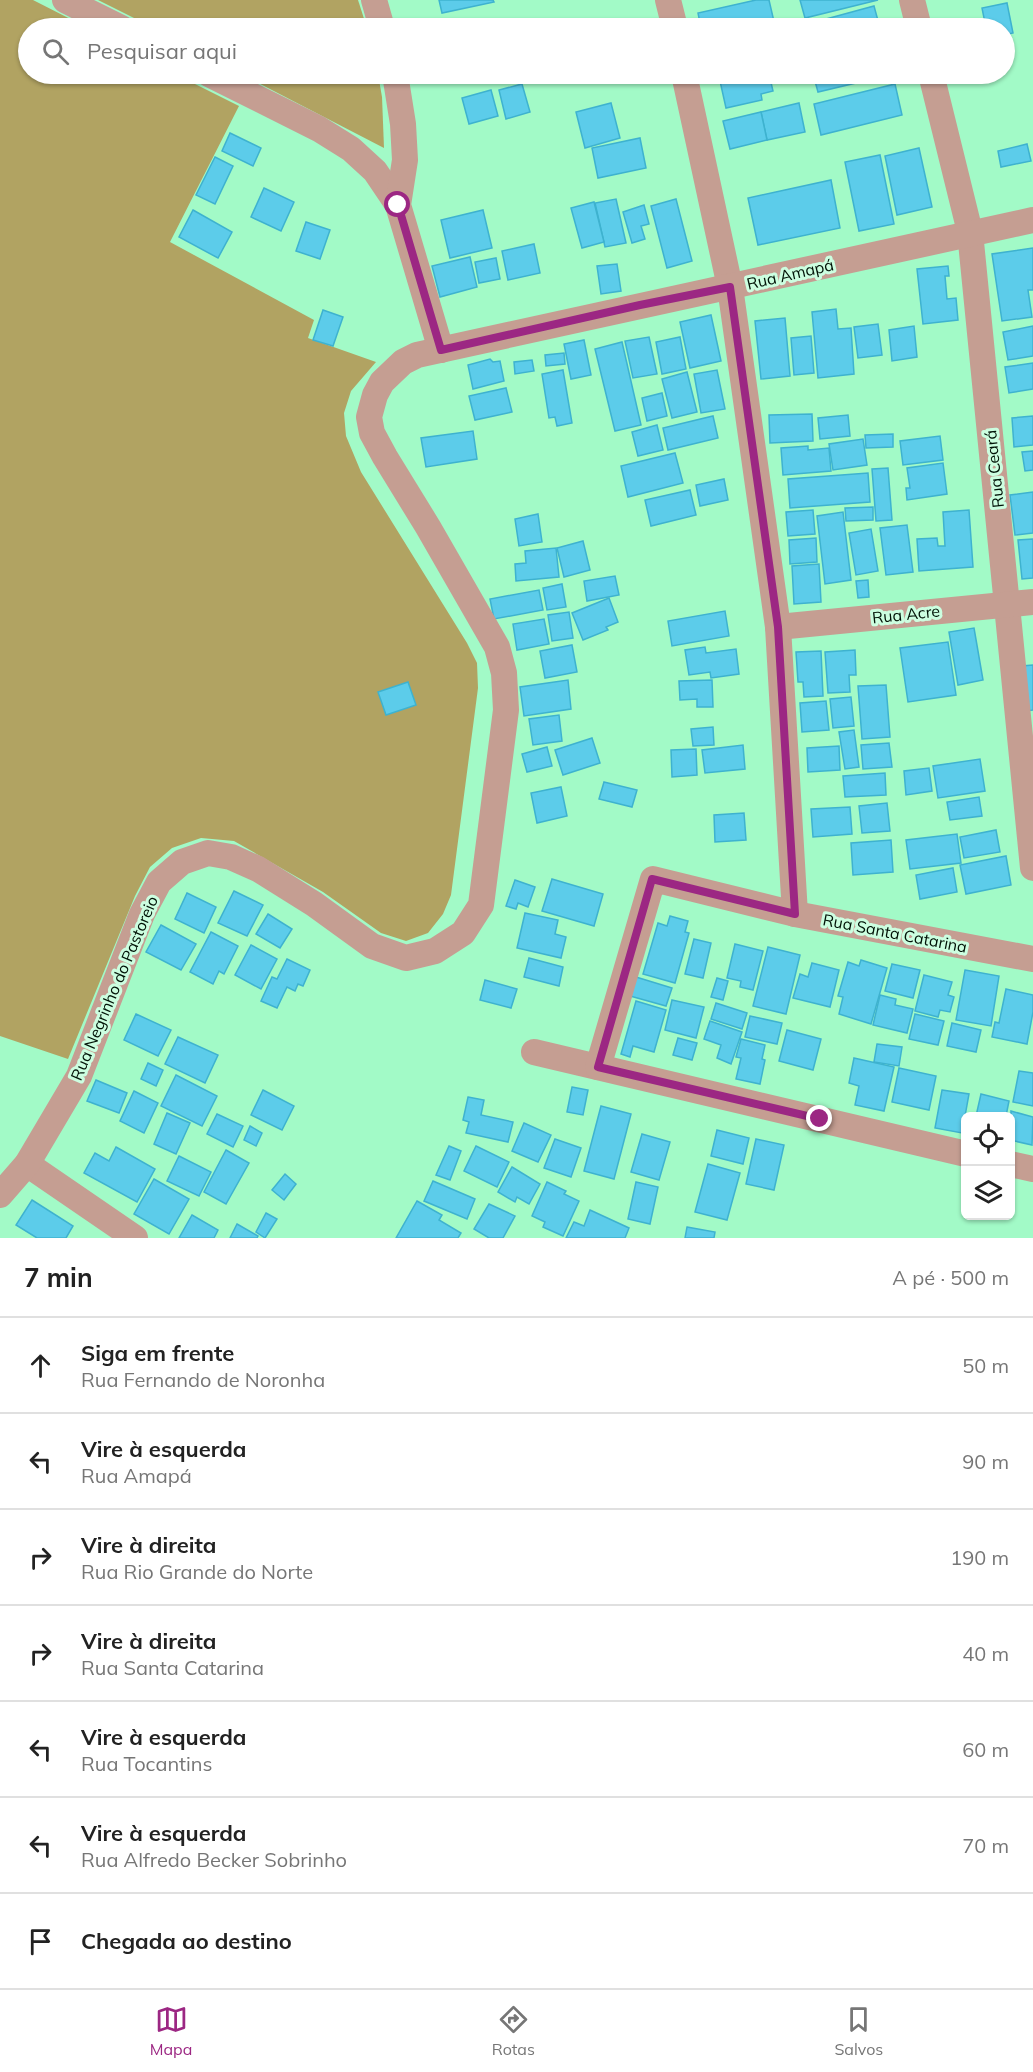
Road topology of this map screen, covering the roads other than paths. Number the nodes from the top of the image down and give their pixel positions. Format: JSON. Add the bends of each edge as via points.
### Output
{"nodes":[{"id":1,"x":65,"y":0,"type":"edge"},
{"id":2,"x":374,"y":0,"type":"edge"},
{"id":3,"x":668,"y":0,"type":"edge"},
{"id":4,"x":912,"y":0,"type":"edge"},
{"id":5,"x":101,"y":18,"type":"edge"},
{"id":6,"x":379,"y":18,"type":"edge"},
{"id":7,"x":672,"y":18,"type":"edge"},
{"id":8,"x":916,"y":18,"type":"edge"},
{"id":9,"x":230,"y":84,"type":"edge"},
{"id":10,"x":397,"y":84,"type":"edge"},
{"id":11,"x":686,"y":84,"type":"edge"},
{"id":12,"x":933,"y":84,"type":"edge"},
{"id":13,"x":398,"y":205,"type":"junction"},
{"id":14,"x":1033,"y":220,"type":"edge"},
{"id":15,"x":970,"y":232,"type":"junction"},
{"id":16,"x":730,"y":287,"type":"junction"},
{"id":17,"x":441,"y":350,"type":"junction"},
{"id":18,"x":1033,"y":602,"type":"edge"},
{"id":19,"x":1007,"y":604,"type":"junction"},
{"id":20,"x":778,"y":627,"type":"junction"},
{"id":21,"x":231,"y":857,"type":"joint"},
{"id":22,"x":1033,"y":868,"type":"edge"},
{"id":23,"x":795,"y":914,"type":"junction"},
{"id":24,"x":1033,"y":959,"type":"edge"},
{"id":25,"x":534,"y":1052,"type":"dead end"},
{"id":26,"x":598,"y":1067,"type":"junction"},
{"id":27,"x":961,"y":1153,"type":"edge"},
{"id":28,"x":27,"y":1164,"type":"junction"},
{"id":29,"x":1015,"y":1165,"type":"edge"},
{"id":30,"x":1033,"y":1169,"type":"edge"},
{"id":31,"x":0,"y":1195,"type":"edge"},
{"id":32,"x":135,"y":1238,"type":"edge"}],
"edges":[{"from":1,"to":5,"type":"street"},
{"from":2,"to":6,"type":"street"},
{"from":3,"to":7,"type":"street"},
{"from":4,"to":8,"type":"street"},
{"from":9,"to":13,"type":"street","via":[[351,149],[375,171]]},
{"from":10,"to":13,"type":"street","via":[[405,160]]},
{"from":11,"to":16,"type":"street"},
{"from":12,"to":15,"type":"street","name":"Rua Ceará"},
{"from":13,"to":17,"type":"street"},
{"from":14,"to":15,"type":"street","name":"Rua Amapá"},
{"from":15,"to":16,"type":"street","name":"Rua Amapá"},
{"from":15,"to":19,"type":"street","name":"Rua Ceará"},
{"from":16,"to":17,"type":"street","name":"Rua Amapá"},
{"from":16,"to":20,"type":"street"},
{"from":17,"to":21,"type":"street","name":"Rua Amapá","via":[[410,358],[387,376],[378,388],[369,417],[372,433],[385,457],[497,647],[504,673],[506,710],[481,905],[463,933],[435,951],[406,958],[372,946],[258,868]]},
{"from":18,"to":19,"type":"street","name":"Rua Acre"},
{"from":19,"to":20,"type":"street","name":"Rua Acre"},
{"from":19,"to":22,"type":"street","name":"Rua Ceará"},
{"from":20,"to":23,"type":"street"},
{"from":21,"to":28,"type":"street","name":"Rua Negrinho do Pastoreio","via":[[208,853],[199,856],[182,862],[159,882],[142,914],[79,1076]]},
{"from":23,"to":24,"type":"street","name":"Rua Santa Catarina"},
{"from":23,"to":26,"type":"street","name":"Rua Santa Catarina","via":[[652,879]]},
{"from":25,"to":26,"type":"street"},
{"from":26,"to":27,"type":"street"},
{"from":28,"to":31,"type":"street","name":"Rua Negrinho do Pastoreio"},
{"from":28,"to":32,"type":"street"},
{"from":29,"to":30,"type":"street"}]}
